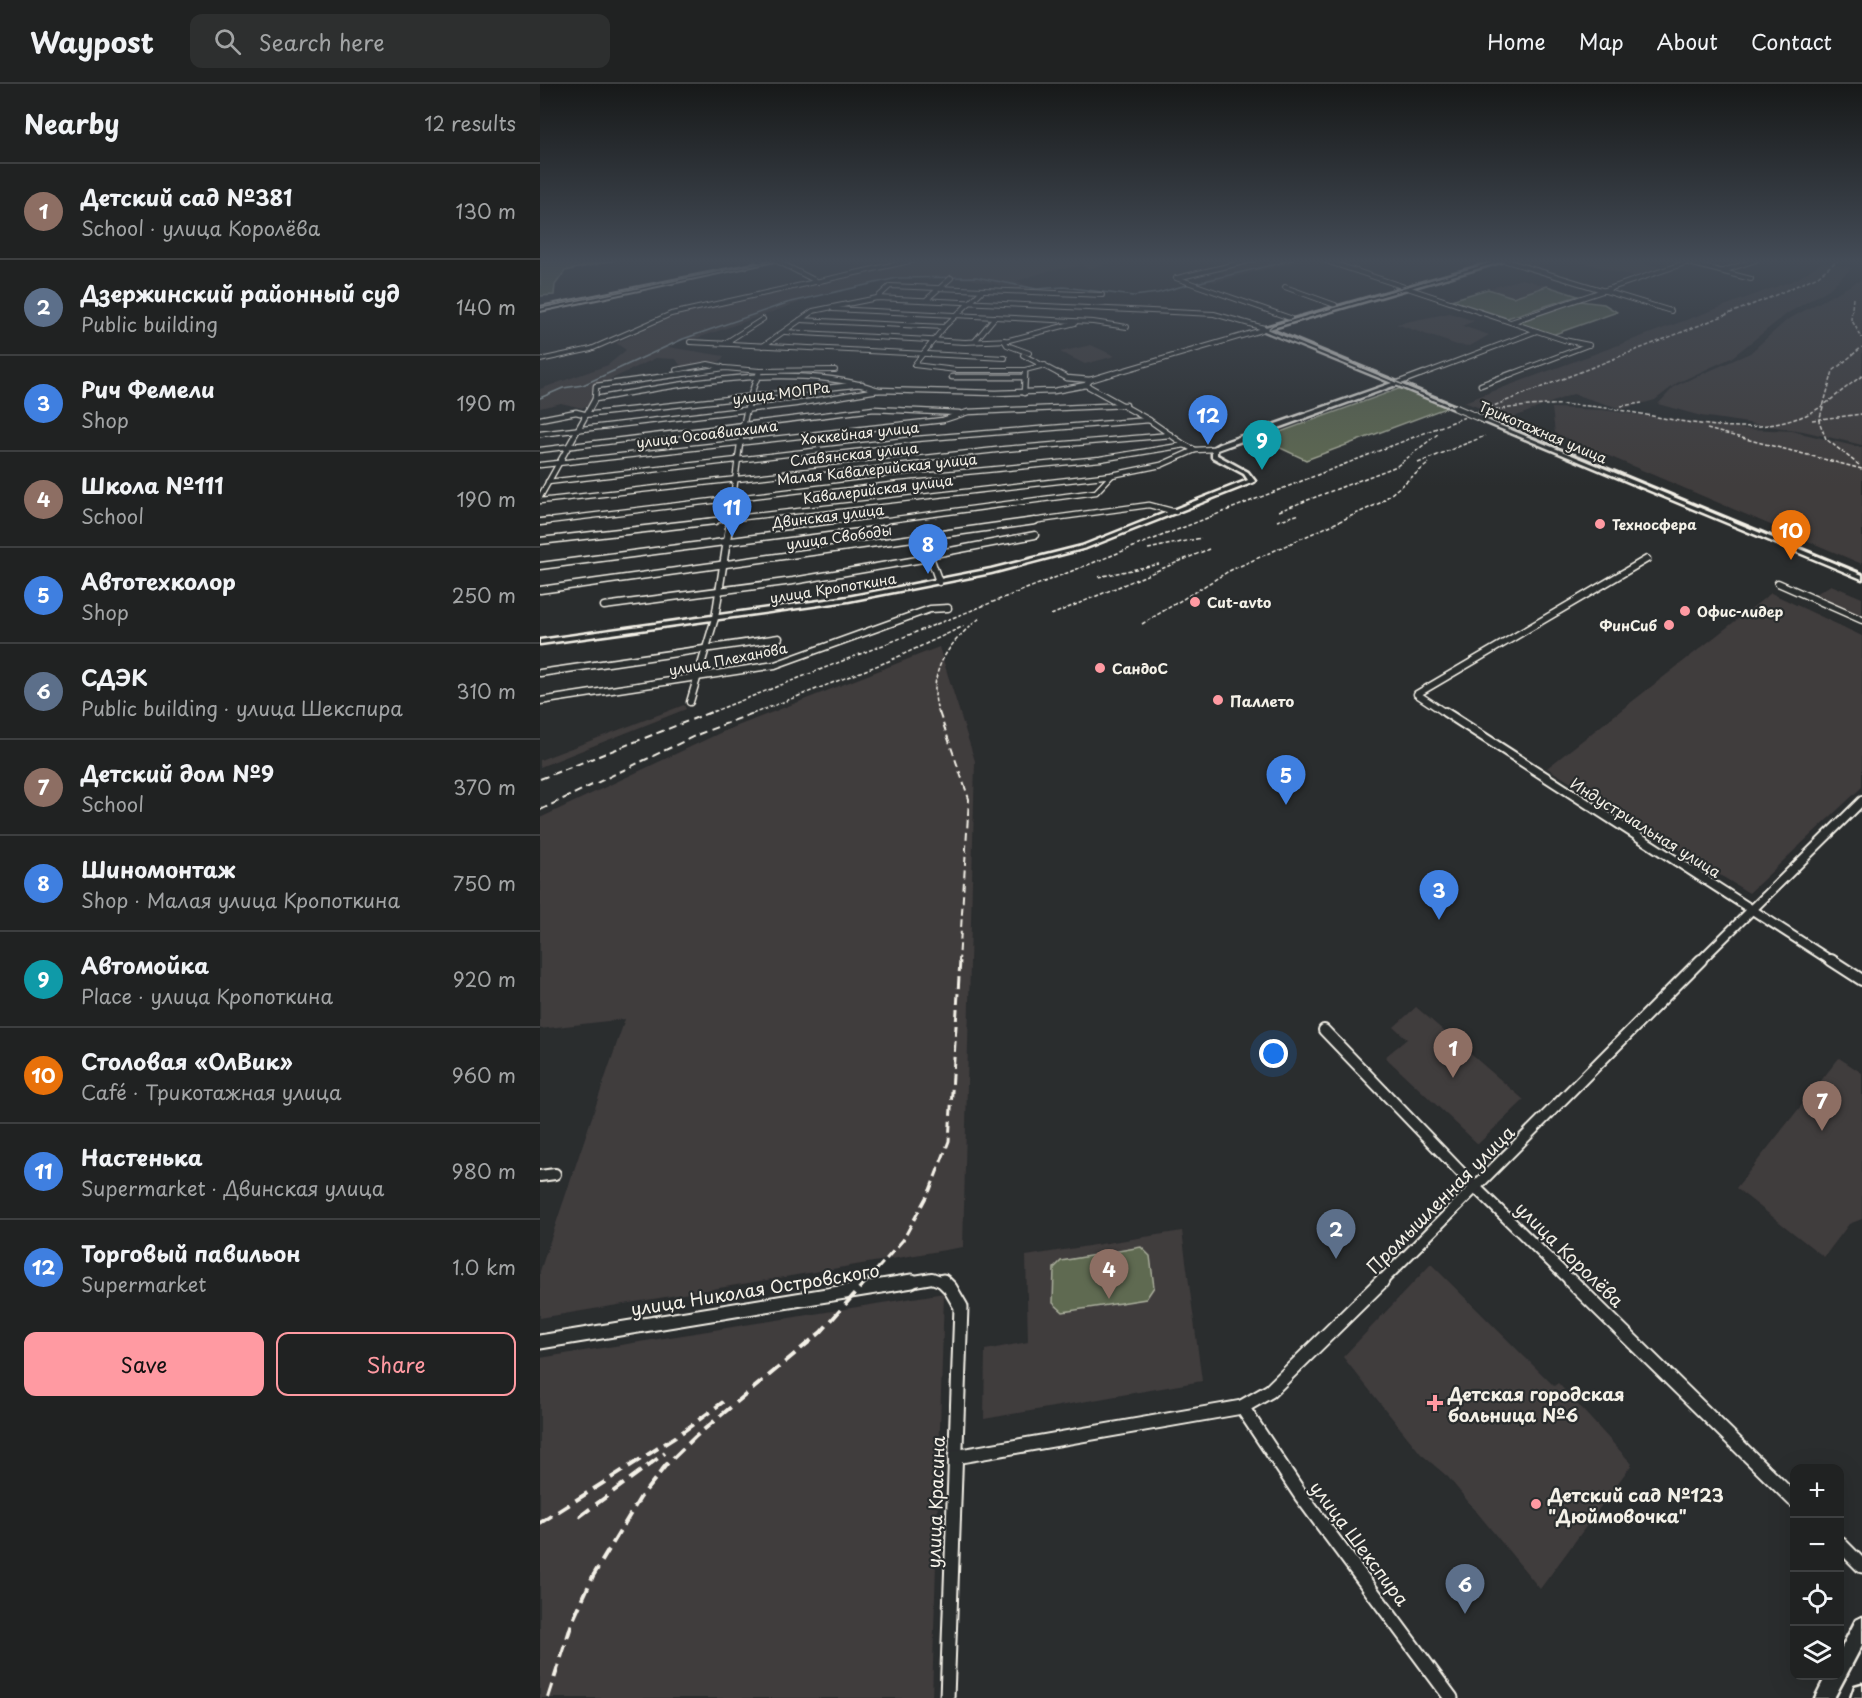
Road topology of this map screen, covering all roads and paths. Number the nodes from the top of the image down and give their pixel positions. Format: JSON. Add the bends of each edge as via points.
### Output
{"nodes":[{"id":1,"x":622,"y":335,"type":"edge"},
{"id":2,"x":738,"y":335,"type":"edge"},
{"id":3,"x":780,"y":335,"type":"edge"},
{"id":4,"x":846,"y":335,"type":"edge"},
{"id":5,"x":937,"y":335,"type":"edge"},
{"id":6,"x":980,"y":335,"type":"edge"},
{"id":7,"x":1023,"y":335,"type":"edge"},
{"id":8,"x":1242,"y":335,"type":"edge"},
{"id":9,"x":1280,"y":335,"type":"edge"},
{"id":10,"x":1287,"y":335,"type":"edge"},
{"id":11,"x":1526,"y":335,"type":"edge"},
{"id":12,"x":1554,"y":335,"type":"edge"},
{"id":13,"x":933,"y":340,"type":"junction"},
{"id":14,"x":1004,"y":340,"type":"junction"},
{"id":15,"x":975,"y":341,"type":"junction"},
{"id":16,"x":690,"y":342,"type":"dead end"},
{"id":17,"x":725,"y":344,"type":"junction"},
{"id":18,"x":763,"y":346,"type":"junction"},
{"id":19,"x":1029,"y":353,"type":"dead end"},
{"id":20,"x":923,"y":355,"type":"junction"},
{"id":21,"x":1023,"y":355,"type":"dead end"},
{"id":22,"x":1334,"y":357,"type":"junction"},
{"id":23,"x":1005,"y":358,"type":"dead end"},
{"id":24,"x":540,"y":360,"type":"edge"},
{"id":25,"x":1045,"y":365,"type":"junction"},
{"id":26,"x":835,"y":370,"type":"dead end"},
{"id":27,"x":1025,"y":370,"type":"junction"},
{"id":28,"x":760,"y":372,"type":"junction"},
{"id":29,"x":1024,"y":376,"type":"junction"},
{"id":30,"x":952,"y":377,"type":"dead end"},
{"id":31,"x":758,"y":380,"type":"junction"},
{"id":32,"x":1090,"y":380,"type":"junction"},
{"id":33,"x":865,"y":383,"type":"junction"},
{"id":34,"x":1398,"y":383,"type":"junction"},
{"id":35,"x":1086,"y":385,"type":"junction"},
{"id":36,"x":1481,"y":385,"type":"dead end"},
{"id":37,"x":878,"y":390,"type":"junction"},
{"id":38,"x":1024,"y":393,"type":"junction"},
{"id":39,"x":752,"y":395,"type":"junction"},
{"id":40,"x":595,"y":399,"type":"junction"},
{"id":41,"x":1126,"y":405,"type":"junction"},
{"id":42,"x":748,"y":410,"type":"junction"},
{"id":43,"x":584,"y":415,"type":"junction"},
{"id":44,"x":955,"y":415,"type":"junction"},
{"id":45,"x":540,"y":418,"type":"edge"},
{"id":46,"x":1486,"y":419,"type":"junction"},
{"id":47,"x":1149,"y":420,"type":"junction"},
{"id":48,"x":746,"y":425,"type":"junction"},
{"id":49,"x":575,"y":430,"type":"junction"},
{"id":50,"x":540,"y":434,"type":"edge"},
{"id":51,"x":1171,"y":434,"type":"junction"},
{"id":52,"x":743,"y":441,"type":"junction"},
{"id":53,"x":1183,"y":445,"type":"junction"},
{"id":54,"x":567,"y":446,"type":"junction"},
{"id":55,"x":1214,"y":449,"type":"junction"},
{"id":56,"x":540,"y":450,"type":"edge"},
{"id":57,"x":1195,"y":450,"type":"junction"},
{"id":58,"x":741,"y":459,"type":"junction"},
{"id":59,"x":558,"y":463,"type":"junction"},
{"id":60,"x":540,"y":465,"type":"edge"},
{"id":61,"x":1112,"y":475,"type":"junction"},
{"id":62,"x":738,"y":479,"type":"junction"},
{"id":63,"x":548,"y":482,"type":"junction"},
{"id":64,"x":734,"y":498,"type":"junction"},
{"id":65,"x":540,"y":499,"type":"edge"},
{"id":66,"x":1176,"y":512,"type":"junction"},
{"id":67,"x":731,"y":519,"type":"junction"},
{"id":68,"x":540,"y":522,"type":"edge"},
{"id":69,"x":1035,"y":535,"type":"dead end"},
{"id":70,"x":923,"y":537,"type":"junction"},
{"id":71,"x":728,"y":540,"type":"junction"},
{"id":72,"x":540,"y":541,"type":"edge"},
{"id":73,"x":929,"y":556,"type":"junction"},
{"id":74,"x":1647,"y":559,"type":"dead end"},
{"id":75,"x":540,"y":566,"type":"edge"},
{"id":76,"x":724,"y":566,"type":"junction"},
{"id":77,"x":1862,"y":570,"type":"edge"},
{"id":78,"x":1862,"y":577,"type":"edge"},
{"id":79,"x":939,"y":582,"type":"junction"},
{"id":80,"x":1778,"y":583,"type":"dead end"},
{"id":81,"x":540,"y":590,"type":"edge"},
{"id":82,"x":720,"y":591,"type":"junction"},
{"id":83,"x":604,"y":606,"type":"dead end"},
{"id":84,"x":948,"y":608,"type":"dead end"},
{"id":85,"x":715,"y":618,"type":"junction"},
{"id":86,"x":1862,"y":620,"type":"edge"},
{"id":87,"x":779,"y":638,"type":"dead end"},
{"id":88,"x":540,"y":642,"type":"edge"},
{"id":89,"x":706,"y":648,"type":"junction"},
{"id":90,"x":540,"y":673,"type":"edge"},
{"id":91,"x":698,"y":678,"type":"junction"},
{"id":92,"x":540,"y":701,"type":"edge"},
{"id":93,"x":690,"y":702,"type":"dead end"},
{"id":94,"x":1862,"y":801,"type":"edge"},
{"id":95,"x":1751,"y":909,"type":"junction"},
{"id":96,"x":1862,"y":980,"type":"edge"},
{"id":97,"x":1324,"y":1030,"type":"dead end"},
{"id":98,"x":555,"y":1174,"type":"dead end"},
{"id":99,"x":540,"y":1176,"type":"edge"},
{"id":100,"x":1474,"y":1187,"type":"junction"},
{"id":101,"x":961,"y":1307,"type":"joint"},
{"id":102,"x":540,"y":1342,"type":"edge"},
{"id":103,"x":1242,"y":1407,"type":"junction"},
{"id":104,"x":955,"y":1457,"type":"junction"},
{"id":105,"x":1790,"y":1496,"type":"edge"},
{"id":106,"x":1844,"y":1549,"type":"edge"},
{"id":107,"x":1862,"y":1566,"type":"edge"},
{"id":108,"x":1862,"y":1626,"type":"edge"},
{"id":109,"x":1844,"y":1660,"type":"edge"},
{"id":110,"x":1834,"y":1680,"type":"edge"},
{"id":111,"x":1862,"y":1693,"type":"edge"},
{"id":112,"x":947,"y":1698,"type":"edge"},
{"id":113,"x":1451,"y":1698,"type":"edge"},
{"id":114,"x":1824,"y":1698,"type":"edge"},
{"id":115,"x":1860,"y":1698,"type":"edge"}],
"edges":[{"from":1,"to":24,"type":"street","via":[[591,349]]},
{"from":2,"to":17,"type":"street"},
{"from":3,"to":18,"type":"street"},
{"from":4,"to":13,"type":"street"},
{"from":5,"to":13,"type":"street"},
{"from":6,"to":15,"type":"street"},
{"from":7,"to":14,"type":"street"},
{"from":8,"to":32,"type":"street"},
{"from":9,"to":22,"type":"main road","name":"Трикотажная улица"},
{"from":10,"to":22,"type":"main road","name":"Трикотажная улица"},
{"from":11,"to":34,"type":"street"},
{"from":12,"to":36,"type":"street","via":[[1589,345]]},
{"from":13,"to":15,"type":"street"},
{"from":13,"to":20,"type":"street"},
{"from":14,"to":15,"type":"street"},
{"from":14,"to":19,"type":"street","via":[[1007,345]]},
{"from":16,"to":17,"type":"street"},
{"from":17,"to":18,"type":"street"},
{"from":18,"to":20,"type":"street"},
{"from":20,"to":23,"type":"street"},
{"from":20,"to":27,"type":"street","via":[[915,366]]},
{"from":21,"to":25,"type":"street"},
{"from":22,"to":34,"type":"main road","name":"Трикотажная улица"},
{"from":25,"to":27,"type":"street"},
{"from":25,"to":32,"type":"street","via":[[1067,378]]},
{"from":26,"to":28,"type":"street"},
{"from":27,"to":29,"type":"street"},
{"from":28,"to":31,"type":"street"},
{"from":28,"to":40,"type":"street","via":[[725,368],[650,377],[596,386]]},
{"from":29,"to":30,"type":"street"},
{"from":29,"to":38,"type":"street"},
{"from":31,"to":33,"type":"street","via":[[836,378]]},
{"from":31,"to":39,"type":"street"},
{"from":31,"to":40,"type":"street"},
{"from":32,"to":35,"type":"street"},
{"from":33,"to":37,"type":"street"},
{"from":33,"to":39,"type":"street"},
{"from":34,"to":46,"type":"main road","name":"Трикотажная улица","bridge":true},
{"from":34,"to":55,"type":"main road"},
{"from":35,"to":38,"type":"street","name":"улица МОПРа"},
{"from":35,"to":41,"type":"street"},
{"from":37,"to":38,"type":"street","name":"улица МОПРа"},
{"from":37,"to":42,"type":"street","name":"улица МОПРа"},
{"from":39,"to":42,"type":"street"},
{"from":39,"to":43,"type":"street"},
{"from":40,"to":43,"type":"street"},
{"from":41,"to":44,"type":"street","name":"улица Осоавиахима"},
{"from":41,"to":47,"type":"street"},
{"from":42,"to":48,"type":"street"},
{"from":42,"to":49,"type":"street","name":"улица МОПРа"},
{"from":43,"to":45,"type":"street","via":[[576,412]]},
{"from":43,"to":49,"type":"street"},
{"from":44,"to":48,"type":"street","via":[[881,409]]},
{"from":44,"to":52,"type":"street","name":"улица Осоавиахима","via":[[943,420]]},
{"from":46,"to":77,"type":"main road","name":"Трикотажная улица"},
{"from":46,"to":78,"type":"main road","name":"Трикотажная улица"},
{"from":47,"to":51,"type":"street"},
{"from":47,"to":58,"type":"street","name":"Хоккейная улица","via":[[938,437]]},
{"from":48,"to":52,"type":"street"},
{"from":48,"to":54,"type":"street"},
{"from":49,"to":50,"type":"street","name":"улица МОПРа"},
{"from":49,"to":54,"type":"street"},
{"from":51,"to":53,"type":"street"},
{"from":51,"to":62,"type":"street","name":"Славянская улица"},
{"from":52,"to":58,"type":"street"},
{"from":52,"to":59,"type":"street","name":"улица Осоавиахима"},
{"from":53,"to":57,"type":"street"},
{"from":53,"to":64,"type":"street","name":"Малая Кавалерийская улица","via":[[1100,459]]},
{"from":54,"to":56,"type":"street"},
{"from":54,"to":59,"type":"street"},
{"from":55,"to":57,"type":"street","name":"Кавалерийская улица"},
{"from":55,"to":66,"type":"main road","name":"улица Кропоткина","via":[[1214,456],[1246,473],[1252,481]]},
{"from":57,"to":61,"type":"street","name":"Кавалерийская улица","via":[[1161,465]]},
{"from":58,"to":62,"type":"street"},
{"from":58,"to":63,"type":"street","name":"Хоккейная улица"},
{"from":59,"to":60,"type":"street","name":"улица Осоавиахима"},
{"from":59,"to":63,"type":"street"},
{"from":61,"to":67,"type":"street","name":"Кавалерийская улица"},
{"from":61,"to":71,"type":"street","name":"Двинская улица","via":[[1096,492],[1068,497]]},
{"from":62,"to":64,"type":"street"},
{"from":62,"to":65,"type":"street","name":"Славянская улица"},
{"from":63,"to":65,"type":"street"},
{"from":64,"to":67,"type":"street"},
{"from":64,"to":68,"type":"street","name":"Малая Кавалерийская улица"},
{"from":66,"to":70,"type":"street","name":"улица Свободы","via":[[1149,505]]},
{"from":66,"to":79,"type":"main road","name":"улица Кропоткина","via":[[1057,555]]},
{"from":67,"to":71,"type":"street"},
{"from":67,"to":72,"type":"street","name":"Кавалерийская улица"},
{"from":69,"to":73,"type":"street"},
{"from":70,"to":73,"type":"street"},
{"from":70,"to":76,"type":"street","name":"улица Свободы"},
{"from":71,"to":75,"type":"street","name":"Двинская улица"},
{"from":71,"to":76,"type":"street"},
{"from":73,"to":79,"type":"street"},
{"from":73,"to":82,"type":"street"},
{"from":74,"to":95,"type":"street","name":"Индустриальная улица","via":[[1417,694]]},
{"from":76,"to":81,"type":"street","name":"улица Свободы"},
{"from":76,"to":82,"type":"street"},
{"from":79,"to":85,"type":"main road","name":"улица Кропоткина"},
{"from":80,"to":86,"type":"street"},
{"from":82,"to":83,"type":"street"},
{"from":82,"to":85,"type":"street"},
{"from":84,"to":91,"type":"street","name":"улица Плеханова","via":[[930,609],[775,665]]},
{"from":85,"to":88,"type":"main road","name":"улица Кропоткина"},
{"from":85,"to":89,"type":"street"},
{"from":87,"to":89,"type":"street"},
{"from":89,"to":90,"type":"street"},
{"from":89,"to":91,"type":"street"},
{"from":91,"to":92,"type":"street","name":"улица Плеханова"},
{"from":91,"to":93,"type":"street"},
{"from":94,"to":95,"type":"street","name":"Промышленная улица"},
{"from":95,"to":96,"type":"street","name":"Индустриальная улица"},
{"from":95,"to":100,"type":"street","name":"Промышленная улица","via":[[1582,1083]]},
{"from":97,"to":100,"type":"street","name":"улица Королёва"},
{"from":98,"to":99,"type":"street"},
{"from":100,"to":103,"type":"street","name":"Промышленная улица","via":[[1270,1391]]},
{"from":100,"to":105,"type":"street","name":"улица Королёва"},
{"from":101,"to":102,"type":"street","name":"улица Николая Островского","via":[[950,1284],[932,1278]]},
{"from":101,"to":104,"type":"street","name":"улица Красина"},
{"from":103,"to":104,"type":"street","name":"Промышленная улица"},
{"from":103,"to":113,"type":"street","name":"улица Шекспира","via":[[1302,1497]]},
{"from":104,"to":112,"type":"street","name":"улица Красина"},
{"from":106,"to":107,"type":"street"},
{"from":108,"to":109,"type":"main road"},
{"from":110,"to":114,"type":"main road"},
{"from":111,"to":115,"type":"main road"}]}
